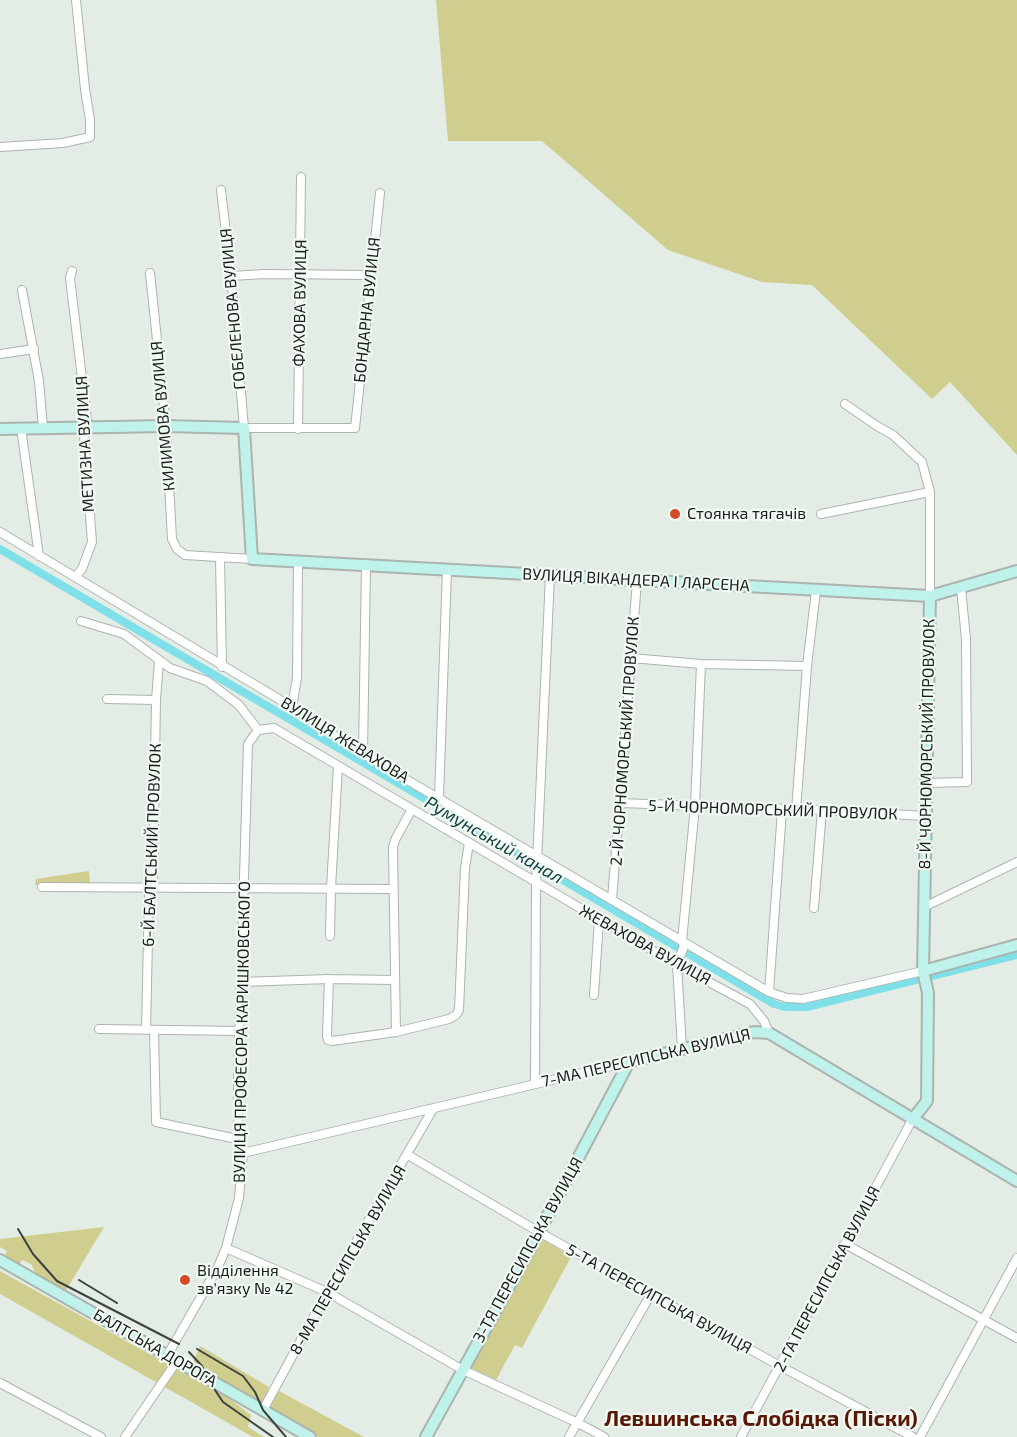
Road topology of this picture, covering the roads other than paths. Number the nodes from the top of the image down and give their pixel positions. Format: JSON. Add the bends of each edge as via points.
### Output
{"nodes":[{"id":1,"x":76,"y":0,"type":"edge"},
{"id":2,"x":0,"y":147,"type":"edge"},
{"id":3,"x":301,"y":177,"type":"dead end"},
{"id":4,"x":221,"y":190,"type":"dead end"},
{"id":5,"x":380,"y":193,"type":"dead end"},
{"id":6,"x":72,"y":271,"type":"dead end"},
{"id":7,"x":150,"y":273,"type":"dead end"},
{"id":8,"x":301,"y":274,"type":"junction"},
{"id":9,"x":371,"y":275,"type":"junction"},
{"id":10,"x":231,"y":276,"type":"junction"},
{"id":11,"x":22,"y":290,"type":"dead end"},
{"id":12,"x":34,"y":349,"type":"junction"},
{"id":13,"x":0,"y":354,"type":"edge"},
{"id":14,"x":845,"y":404,"type":"dead end"},
{"id":15,"x":166,"y":426,"type":"junction"},
{"id":16,"x":21,"y":428,"type":"junction"},
{"id":17,"x":43,"y":428,"type":"junction"},
{"id":18,"x":86,"y":428,"type":"junction"},
{"id":19,"x":244,"y":428,"type":"junction"},
{"id":20,"x":0,"y":429,"type":"edge"},
{"id":21,"x":298,"y":429,"type":"junction"},
{"id":22,"x":930,"y":492,"type":"junction"},
{"id":23,"x":820,"y":514,"type":"dead end"},
{"id":24,"x":0,"y":532,"type":"edge"},
{"id":25,"x":185,"y":555,"type":"joint"},
{"id":26,"x":39,"y":556,"type":"junction"},
{"id":27,"x":220,"y":558,"type":"junction"},
{"id":28,"x":252,"y":559,"type":"junction"},
{"id":29,"x":298,"y":561,"type":"junction"},
{"id":30,"x":366,"y":564,"type":"junction"},
{"id":31,"x":447,"y":570,"type":"junction"},
{"id":32,"x":1017,"y":571,"type":"edge"},
{"id":33,"x":550,"y":575,"type":"junction"},
{"id":34,"x":75,"y":576,"type":"junction"},
{"id":35,"x":636,"y":581,"type":"junction"},
{"id":36,"x":961,"y":588,"type":"junction"},
{"id":37,"x":816,"y":591,"type":"junction"},
{"id":38,"x":930,"y":596,"type":"junction"},
{"id":39,"x":81,"y":621,"type":"dead end"},
{"id":40,"x":631,"y":658,"type":"junction"},
{"id":41,"x":159,"y":661,"type":"junction"},
{"id":42,"x":701,"y":664,"type":"junction"},
{"id":43,"x":807,"y":666,"type":"junction"},
{"id":44,"x":222,"y":667,"type":"junction"},
{"id":45,"x":107,"y":699,"type":"dead end"},
{"id":46,"x":156,"y":700,"type":"junction"},
{"id":47,"x":292,"y":707,"type":"junction"},
{"id":48,"x":258,"y":730,"type":"junction"},
{"id":49,"x":363,"y":754,"type":"junction"},
{"id":50,"x":338,"y":766,"type":"junction"},
{"id":51,"x":925,"y":783,"type":"junction"},
{"id":52,"x":439,"y":797,"type":"junction"},
{"id":53,"x":620,"y":803,"type":"junction"},
{"id":54,"x":695,"y":806,"type":"junction"},
{"id":55,"x":412,"y":809,"type":"junction"},
{"id":56,"x":782,"y":810,"type":"junction"},
{"id":57,"x":796,"y":810,"type":"junction"},
{"id":58,"x":822,"y":810,"type":"junction"},
{"id":59,"x":925,"y":816,"type":"junction"},
{"id":60,"x":469,"y":843,"type":"junction"},
{"id":61,"x":538,"y":860,"type":"junction"},
{"id":62,"x":1017,"y":862,"type":"edge"},
{"id":63,"x":536,"y":881,"type":"junction"},
{"id":64,"x":42,"y":887,"type":"dead end"},
{"id":65,"x":150,"y":887,"type":"junction"},
{"id":66,"x":244,"y":887,"type":"junction"},
{"id":67,"x":331,"y":888,"type":"junction"},
{"id":68,"x":393,"y":889,"type":"junction"},
{"id":69,"x":612,"y":900,"type":"junction"},
{"id":70,"x":924,"y":907,"type":"junction"},
{"id":71,"x":814,"y":908,"type":"dead end"},
{"id":72,"x":599,"y":920,"type":"junction"},
{"id":73,"x":330,"y":936,"type":"dead end"},
{"id":74,"x":683,"y":944,"type":"junction"},
{"id":75,"x":1017,"y":945,"type":"edge"},
{"id":76,"x":678,"y":964,"type":"junction"},
{"id":77,"x":923,"y":971,"type":"junction"},
{"id":78,"x":329,"y":979,"type":"junction"},
{"id":79,"x":394,"y":980,"type":"junction"},
{"id":80,"x":241,"y":982,"type":"junction"},
{"id":81,"x":769,"y":992,"type":"junction"},
{"id":82,"x":594,"y":995,"type":"dead end"},
{"id":83,"x":99,"y":1029,"type":"dead end"},
{"id":84,"x":150,"y":1030,"type":"junction"},
{"id":85,"x":240,"y":1031,"type":"junction"},
{"id":86,"x":396,"y":1032,"type":"junction"},
{"id":87,"x":769,"y":1033,"type":"junction"},
{"id":88,"x":682,"y":1048,"type":"junction"},
{"id":89,"x":629,"y":1062,"type":"junction"},
{"id":90,"x":535,"y":1084,"type":"junction"},
{"id":91,"x":433,"y":1109,"type":"junction"},
{"id":92,"x":912,"y":1120,"type":"junction"},
{"id":93,"x":242,"y":1140,"type":"junction"},
{"id":94,"x":243,"y":1153,"type":"junction"},
{"id":95,"x":408,"y":1155,"type":"junction"},
{"id":96,"x":1017,"y":1181,"type":"edge"},
{"id":97,"x":539,"y":1232,"type":"junction"},
{"id":98,"x":845,"y":1244,"type":"junction"},
{"id":99,"x":226,"y":1248,"type":"junction"},
{"id":100,"x":1017,"y":1258,"type":"edge"},
{"id":101,"x":0,"y":1260,"type":"edge"},
{"id":102,"x":327,"y":1292,"type":"junction"},
{"id":103,"x":651,"y":1294,"type":"junction"},
{"id":104,"x":982,"y":1319,"type":"junction"},
{"id":105,"x":1017,"y":1338,"type":"edge"},
{"id":106,"x":172,"y":1358,"type":"junction"},
{"id":107,"x":780,"y":1366,"type":"junction"},
{"id":108,"x":463,"y":1370,"type":"junction"},
{"id":109,"x":0,"y":1383,"type":"edge"},
{"id":110,"x":263,"y":1410,"type":"junction"},
{"id":111,"x":578,"y":1423,"type":"junction"},
{"id":112,"x":101,"y":1437,"type":"edge"},
{"id":113,"x":125,"y":1437,"type":"edge"},
{"id":114,"x":310,"y":1437,"type":"edge"},
{"id":115,"x":426,"y":1437,"type":"edge"},
{"id":116,"x":569,"y":1437,"type":"edge"},
{"id":117,"x":604,"y":1437,"type":"edge"},
{"id":118,"x":741,"y":1437,"type":"edge"},
{"id":119,"x":913,"y":1437,"type":"edge"},
{"id":120,"x":920,"y":1437,"type":"edge"}],
"edges":[{"from":1,"to":2,"type":"street","via":[[90,137]]},
{"from":3,"to":8,"type":"street","name":"ФАХОВА ВУЛИЦЯ"},
{"from":4,"to":10,"type":"street","name":"ГОБЕЛЕНОВА ВУЛИЦЯ"},
{"from":5,"to":9,"type":"street","name":"БОНДАРНА ВУЛИЦЯ"},
{"from":6,"to":18,"type":"street","name":"МЕТИЗНА ВУЛИЦЯ"},
{"from":7,"to":15,"type":"street","name":"КИЛИМОВА ВУЛИЦЯ"},
{"from":8,"to":9,"type":"street"},
{"from":8,"to":10,"type":"street"},
{"from":8,"to":21,"type":"street","name":"ФАХОВА ВУЛИЦЯ"},
{"from":9,"to":21,"type":"street","name":"БОНДАРНА ВУЛИЦЯ","via":[[355,428]]},
{"from":10,"to":19,"type":"street","name":"ГОБЕЛЕНОВА ВУЛИЦЯ"},
{"from":11,"to":12,"type":"street"},
{"from":12,"to":13,"type":"street"},
{"from":12,"to":17,"type":"street"},
{"from":14,"to":22,"type":"street","name":"8-Й ЧОРНОМОРСЬКИЙ ПРОВУЛОК","via":[[893,435],[922,462]]},
{"from":15,"to":18,"type":"street"},
{"from":15,"to":19,"type":"street"},
{"from":15,"to":25,"type":"street","name":"КИЛИМОВА ВУЛИЦЯ","via":[[172,539]]},
{"from":16,"to":17,"type":"street"},
{"from":16,"to":20,"type":"street"},
{"from":16,"to":26,"type":"street"},
{"from":17,"to":18,"type":"street"},
{"from":18,"to":34,"type":"street","name":"МЕТИЗНА ВУЛИЦЯ","via":[[92,542]]},
{"from":19,"to":21,"type":"street"},
{"from":19,"to":28,"type":"street"},
{"from":22,"to":23,"type":"street"},
{"from":22,"to":38,"type":"street","name":"8-Й ЧОРНОМОРСЬКИЙ ПРОВУЛОК"},
{"from":24,"to":26,"type":"street","name":"ВУЛИЦЯ ЖЕВАХОВА"},
{"from":25,"to":27,"type":"street","name":"ВУЛИЦЯ ВІКАНДЕРА І ЛАРСЕНА"},
{"from":26,"to":34,"type":"street","name":"ВУЛИЦЯ ЖЕВАХОВА"},
{"from":27,"to":28,"type":"street","name":"ВУЛИЦЯ ВІКАНДЕРА І ЛАРСЕНА"},
{"from":27,"to":44,"type":"street"},
{"from":28,"to":29,"type":"street","name":"ВУЛИЦЯ ВІКАНДЕРА І ЛАРСЕНА"},
{"from":29,"to":30,"type":"street","name":"ВУЛИЦЯ ВІКАНДЕРА І ЛАРСЕНА"},
{"from":29,"to":47,"type":"street","via":[[297,678]]},
{"from":30,"to":31,"type":"street","name":"ВУЛИЦЯ ВІКАНДЕРА І ЛАРСЕНА"},
{"from":30,"to":49,"type":"street"},
{"from":31,"to":33,"type":"street","name":"ВУЛИЦЯ ВІКАНДЕРА І ЛАРСЕНА"},
{"from":31,"to":52,"type":"street"},
{"from":32,"to":36,"type":"street","name":"ВУЛИЦЯ ВІКАНДЕРА І ЛАРСЕНА"},
{"from":33,"to":35,"type":"street","name":"ВУЛИЦЯ ВІКАНДЕРА І ЛАРСЕНА"},
{"from":33,"to":61,"type":"street"},
{"from":34,"to":44,"type":"street","name":"ВУЛИЦЯ ЖЕВАХОВА"},
{"from":35,"to":37,"type":"street","name":"ВУЛИЦЯ ВІКАНДЕРА І ЛАРСЕНА"},
{"from":35,"to":40,"type":"street","name":"2-Й ЧОРНОМОРСЬКИЙ ПРОВУЛОК"},
{"from":36,"to":38,"type":"street","name":"ВУЛИЦЯ ВІКАНДЕРА І ЛАРСЕНА"},
{"from":36,"to":51,"type":"street","via":[[966,639],[967,782]]},
{"from":37,"to":38,"type":"street","name":"ВУЛИЦЯ ВІКАНДЕРА І ЛАРСЕНА"},
{"from":37,"to":43,"type":"street"},
{"from":38,"to":51,"type":"street","name":"8-Й ЧОРНОМОРСЬКИЙ ПРОВУЛОК"},
{"from":39,"to":41,"type":"street","via":[[124,634]]},
{"from":40,"to":42,"type":"street"},
{"from":40,"to":53,"type":"street","name":"2-Й ЧОРНОМОРСЬКИЙ ПРОВУЛОК"},
{"from":41,"to":46,"type":"street","name":"6-Й БАЛТСЬКИЙ ПРОВУЛОК"},
{"from":41,"to":48,"type":"street","via":[[207,681],[239,705]]},
{"from":42,"to":43,"type":"street"},
{"from":42,"to":54,"type":"street"},
{"from":43,"to":57,"type":"street"},
{"from":44,"to":47,"type":"street","name":"ВУЛИЦЯ ЖЕВАХОВА"},
{"from":45,"to":46,"type":"street"},
{"from":46,"to":65,"type":"street","name":"6-Й БАЛТСЬКИЙ ПРОВУЛОК"},
{"from":47,"to":49,"type":"street","name":"ВУЛИЦЯ ЖЕВАХОВА"},
{"from":48,"to":50,"type":"street","name":"ЖЕВАХОВА ВУЛИЦЯ","via":[[274,728]]},
{"from":48,"to":66,"type":"street","name":"ВУЛИЦЯ ПРОФЕСОРА КАРИШКОВСЬКОГО","via":[[249,744]]},
{"from":49,"to":52,"type":"street","name":"ВУЛИЦЯ ЖЕВАХОВА"},
{"from":50,"to":55,"type":"street","name":"ЖЕВАХОВА ВУЛИЦЯ"},
{"from":50,"to":67,"type":"street"},
{"from":51,"to":59,"type":"street","name":"8-Й ЧОРНОМОРСЬКИЙ ПРОВУЛОК"},
{"from":52,"to":61,"type":"street","name":"ВУЛИЦЯ ЖЕВАХОВА"},
{"from":53,"to":54,"type":"street","name":"5-Й ЧОРНОМОРСЬКИЙ ПРОВУЛОК"},
{"from":53,"to":69,"type":"street","name":"2-Й ЧОРНОМОРСЬКИЙ ПРОВУЛОК"},
{"from":54,"to":56,"type":"street","name":"5-Й ЧОРНОМОРСЬКИЙ ПРОВУЛОК"},
{"from":54,"to":74,"type":"street"},
{"from":55,"to":60,"type":"street","name":"ЖЕВАХОВА ВУЛИЦЯ"},
{"from":55,"to":68,"type":"street","via":[[393,847]]},
{"from":56,"to":57,"type":"street","name":"5-Й ЧОРНОМОРСЬКИЙ ПРОВУЛОК"},
{"from":56,"to":81,"type":"street"},
{"from":57,"to":58,"type":"street","name":"5-Й ЧОРНОМОРСЬКИЙ ПРОВУЛОК"},
{"from":58,"to":59,"type":"street","name":"5-Й ЧОРНОМОРСЬКИЙ ПРОВУЛОК"},
{"from":58,"to":71,"type":"street"},
{"from":59,"to":70,"type":"street","name":"8-Й ЧОРНОМОРСЬКИЙ ПРОВУЛОК"},
{"from":60,"to":63,"type":"street","name":"ЖЕВАХОВА ВУЛИЦЯ"},
{"from":60,"to":86,"type":"street","via":[[459,1010],[449,1019]]},
{"from":61,"to":63,"type":"street"},
{"from":61,"to":69,"type":"street","name":"ВУЛИЦЯ ЖЕВАХОВА"},
{"from":62,"to":70,"type":"street"},
{"from":63,"to":72,"type":"street","name":"ЖЕВАХОВА ВУЛИЦЯ"},
{"from":63,"to":90,"type":"street"},
{"from":64,"to":65,"type":"street"},
{"from":65,"to":66,"type":"street"},
{"from":65,"to":84,"type":"street","name":"6-Й БАЛТСЬКИЙ ПРОВУЛОК"},
{"from":66,"to":67,"type":"street"},
{"from":66,"to":80,"type":"street","name":"ВУЛИЦЯ ПРОФЕСОРА КАРИШКОВСЬКОГО"},
{"from":67,"to":68,"type":"street"},
{"from":67,"to":73,"type":"street"},
{"from":68,"to":79,"type":"street"},
{"from":69,"to":74,"type":"street","name":"ВУЛИЦЯ ЖЕВАХОВА"},
{"from":70,"to":77,"type":"street","name":"8-Й ЧОРНОМОРСЬКИЙ ПРОВУЛОК"},
{"from":72,"to":76,"type":"street","name":"ЖЕВАХОВА ВУЛИЦЯ"},
{"from":72,"to":82,"type":"street"},
{"from":74,"to":76,"type":"street"},
{"from":74,"to":81,"type":"street","name":"ВУЛИЦЯ ЖЕВАХОВА"},
{"from":75,"to":77,"type":"street"},
{"from":76,"to":87,"type":"street","name":"ЖЕВАХОВА ВУЛИЦЯ","via":[[750,1004]]},
{"from":76,"to":88,"type":"street"},
{"from":77,"to":81,"type":"street","name":"ВУЛИЦЯ ЖЕВАХОВА","via":[[803,999]]},
{"from":77,"to":92,"type":"street","name":"8-Й ЧОРНОМОРСЬКИЙ ПРОВУЛОК","via":[[928,993],[927,1101]]},
{"from":78,"to":79,"type":"street"},
{"from":78,"to":80,"type":"street"},
{"from":78,"to":86,"type":"street","via":[[328,1040]]},
{"from":79,"to":86,"type":"street"},
{"from":80,"to":85,"type":"street","name":"ВУЛИЦЯ ПРОФЕСОРА КАРИШКОВСЬКОГО"},
{"from":83,"to":84,"type":"street"},
{"from":84,"to":85,"type":"street"},
{"from":84,"to":93,"type":"street","name":"6-Й БАЛТСЬКИЙ ПРОВУЛОК","via":[[156,1122]]},
{"from":85,"to":93,"type":"street","name":"ВУЛИЦЯ ПРОФЕСОРА КАРИШКОВСЬКОГО","via":[[238,1108]]},
{"from":87,"to":88,"type":"street","name":"7-МА ПЕРЕСИПСЬКА ВУЛИЦЯ","via":[[754,1032]]},
{"from":87,"to":92,"type":"street","name":"7-МА ПЕРЕСИПСЬКА ВУЛИЦЯ"},
{"from":88,"to":89,"type":"street","name":"7-МА ПЕРЕСИПСЬКА ВУЛИЦЯ"},
{"from":89,"to":90,"type":"street","name":"7-МА ПЕРЕСИПСЬКА ВУЛИЦЯ"},
{"from":89,"to":97,"type":"street","name":"3-ТЯ ПЕРЕСИПСЬКА ВУЛИЦЯ"},
{"from":90,"to":91,"type":"street","name":"7-МА ПЕРЕСИПСЬКА ВУЛИЦЯ"},
{"from":91,"to":94,"type":"street","name":"7-МА ПЕРЕСИПСЬКА ВУЛИЦЯ"},
{"from":91,"to":95,"type":"street","name":"8-МА ПЕРЕСИПСЬКА ВУЛИЦЯ"},
{"from":92,"to":96,"type":"street","name":"7-МА ПЕРЕСИПСЬКА ВУЛИЦЯ"},
{"from":92,"to":98,"type":"street","name":"2-ГА ПЕРЕСИПСЬКА ВУЛИЦЯ"},
{"from":93,"to":94,"type":"street","name":"ВУЛИЦЯ ПРОФЕСОРА КАРИШКОВСЬКОГО"},
{"from":94,"to":99,"type":"street","name":"ВУЛИЦЯ ПРОФЕСОРА КАРИШКОВСЬКОГО","via":[[239,1198]]},
{"from":95,"to":97,"type":"street","name":"5-ТА ПЕРЕСИПСЬКА ВУЛИЦЯ"},
{"from":95,"to":102,"type":"street","name":"8-МА ПЕРЕСИПСЬКА ВУЛИЦЯ"},
{"from":97,"to":103,"type":"street","name":"5-ТА ПЕРЕСИПСЬКА ВУЛИЦЯ"},
{"from":97,"to":108,"type":"street","name":"3-ТЯ ПЕРЕСИПСЬКА ВУЛИЦЯ"},
{"from":98,"to":104,"type":"street"},
{"from":98,"to":107,"type":"street","name":"2-ГА ПЕРЕСИПСЬКА ВУЛИЦЯ"},
{"from":99,"to":102,"type":"street"},
{"from":99,"to":106,"type":"street","name":"ВУЛИЦЯ ПРОФЕСОРА КАРИШКОВСЬКОГО"},
{"from":100,"to":104,"type":"street"},
{"from":101,"to":106,"type":"street","name":"БАЛТСЬКА ДОРОГА"},
{"from":102,"to":108,"type":"street"},
{"from":102,"to":110,"type":"street","name":"8-МА ПЕРЕСИПСЬКА ВУЛИЦЯ"},
{"from":103,"to":107,"type":"street","name":"5-ТА ПЕРЕСИПСЬКА ВУЛИЦЯ"},
{"from":103,"to":111,"type":"street"},
{"from":104,"to":105,"type":"street"},
{"from":104,"to":120,"type":"street"},
{"from":106,"to":110,"type":"street","name":"БАЛТСЬКА ДОРОГА"},
{"from":106,"to":113,"type":"street","name":"ВУЛИЦЯ ПРОФЕСОРА КАРИШКОВСЬКОГО"},
{"from":107,"to":118,"type":"street","name":"2-ГА ПЕРЕСИПСЬКА ВУЛИЦЯ"},
{"from":107,"to":119,"type":"street","name":"5-ТА ПЕРЕСИПСЬКА ВУЛИЦЯ"},
{"from":108,"to":111,"type":"street"},
{"from":108,"to":115,"type":"street","name":"3-ТЯ ПЕРЕСИПСЬКА ВУЛИЦЯ"},
{"from":109,"to":112,"type":"street"},
{"from":110,"to":114,"type":"street","name":"БАЛТСЬКА ДОРОГА"},
{"from":111,"to":116,"type":"street"},
{"from":111,"to":117,"type":"street"}]}
